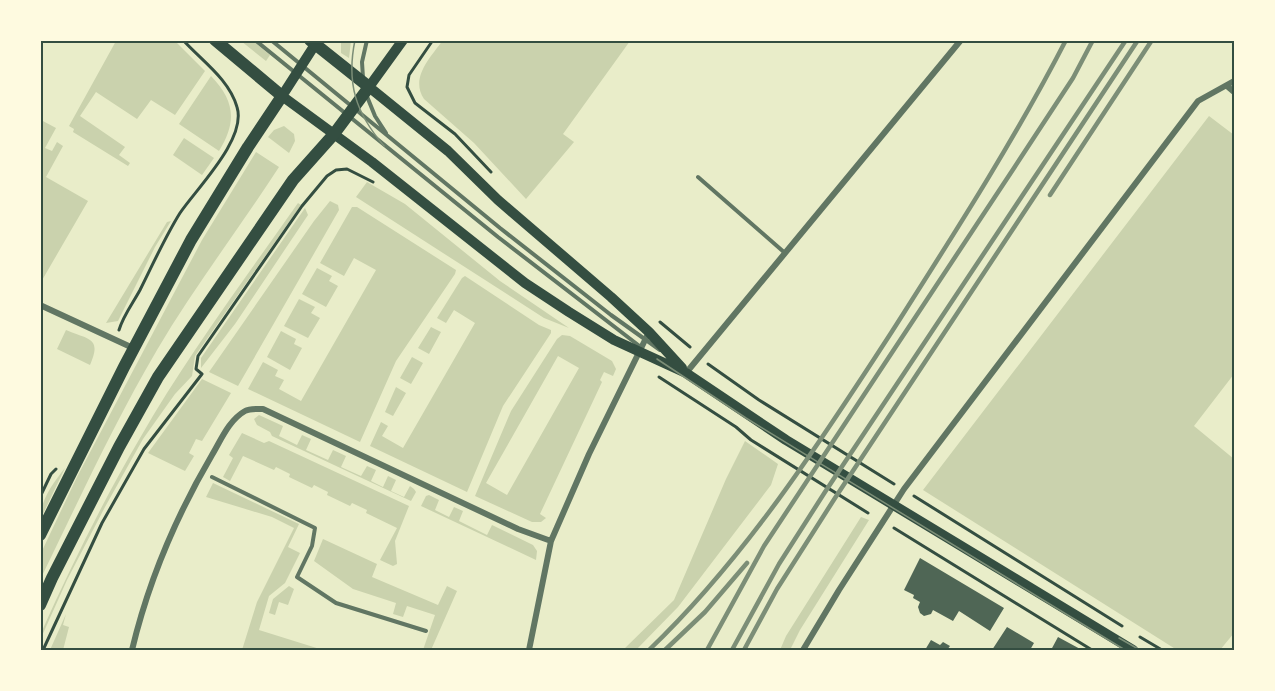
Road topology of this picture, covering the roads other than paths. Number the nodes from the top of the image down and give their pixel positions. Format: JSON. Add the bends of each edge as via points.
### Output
{"nodes":[{"id":1,"x":215,"y":40,"type":"edge"},
{"id":2,"x":255,"y":40,"type":"edge"},
{"id":3,"x":271,"y":40,"type":"edge"},
{"id":4,"x":367,"y":40,"type":"edge"},
{"id":5,"x":403,"y":40,"type":"edge"},
{"id":6,"x":961,"y":40,"type":"edge"},
{"id":7,"x":314,"y":42,"type":"edge"},
{"id":8,"x":299,"y":70,"type":"junction"},
{"id":9,"x":1234,"y":81,"type":"edge"},
{"id":10,"x":1227,"y":86,"type":"junction"},
{"id":11,"x":366,"y":88,"type":"junction"},
{"id":12,"x":1234,"y":92,"type":"edge"},
{"id":13,"x":282,"y":96,"type":"junction"},
{"id":14,"x":351,"y":112,"type":"junction"},
{"id":15,"x":334,"y":135,"type":"junction"},
{"id":16,"x":390,"y":138,"type":"junction"},
{"id":17,"x":698,"y":177,"type":"dead end"},
{"id":18,"x":785,"y":253,"type":"junction"},
{"id":19,"x":40,"y":305,"type":"edge"},
{"id":20,"x":643,"y":342,"type":"junction"},
{"id":21,"x":134,"y":349,"type":"junction"},
{"id":22,"x":686,"y":373,"type":"junction"},
{"id":23,"x":212,"y":477,"type":"dead end"},
{"id":24,"x":893,"y":505,"type":"junction"},
{"id":25,"x":40,"y":535,"type":"edge"},
{"id":26,"x":551,"y":541,"type":"junction"},
{"id":27,"x":40,"y":605,"type":"edge"},
{"id":28,"x":426,"y":631,"type":"dead end"},
{"id":29,"x":132,"y":651,"type":"edge"},
{"id":30,"x":529,"y":651,"type":"edge"},
{"id":31,"x":803,"y":651,"type":"edge"},
{"id":32,"x":1133,"y":651,"type":"edge"}],
"edges":[{"from":1,"to":13,"type":"main road"},
{"from":2,"to":8,"type":"lane"},
{"from":3,"to":8,"type":"lane"},
{"from":4,"to":11,"type":"lane","via":[[362,62]]},
{"from":5,"to":11,"type":"main road"},
{"from":6,"to":18,"type":"street"},
{"from":7,"to":8,"type":"main road"},
{"from":7,"to":11,"type":"main road"},
{"from":8,"to":13,"type":"main road"},
{"from":8,"to":14,"type":"lane"},
{"from":8,"to":14,"type":"lane"},
{"from":9,"to":10,"type":"street"},
{"from":10,"to":12,"type":"street"},
{"from":10,"to":24,"type":"street","via":[[1198,102]]},
{"from":11,"to":14,"type":"main road"},
{"from":11,"to":16,"type":"lane","via":[[375,116]]},
{"from":11,"to":20,"type":"main road","via":[[448,151],[498,200],[611,297]]},
{"from":13,"to":15,"type":"main road"},
{"from":13,"to":21,"type":"main road","via":[[191,240]]},
{"from":14,"to":15,"type":"main road"},
{"from":14,"to":16,"type":"lane"},
{"from":14,"to":20,"type":"lane","via":[[554,282]]},
{"from":15,"to":20,"type":"main road","via":[[525,283],[615,340]]},
{"from":15,"to":27,"type":"main road","via":[[293,180],[158,377],[113,457]]},
{"from":16,"to":20,"type":"lane"},
{"from":17,"to":18,"type":"lane"},
{"from":18,"to":22,"type":"street"},
{"from":19,"to":21,"type":"street"},
{"from":20,"to":22,"type":"main road","via":[[673,358]]},
{"from":20,"to":22,"type":"main road","via":[[657,359]]},
{"from":20,"to":26,"type":"street"},
{"from":21,"to":25,"type":"main road"},
{"from":22,"to":24,"type":"main road"},
{"from":23,"to":28,"type":"lane","via":[[315,528],[312,546],[297,577],[336,603]]},
{"from":24,"to":31,"type":"street"},
{"from":24,"to":32,"type":"main road"},
{"from":26,"to":29,"type":"street","via":[[263,409],[247,409],[224,434],[184,506],[148,590]]},
{"from":26,"to":30,"type":"street"}]}
